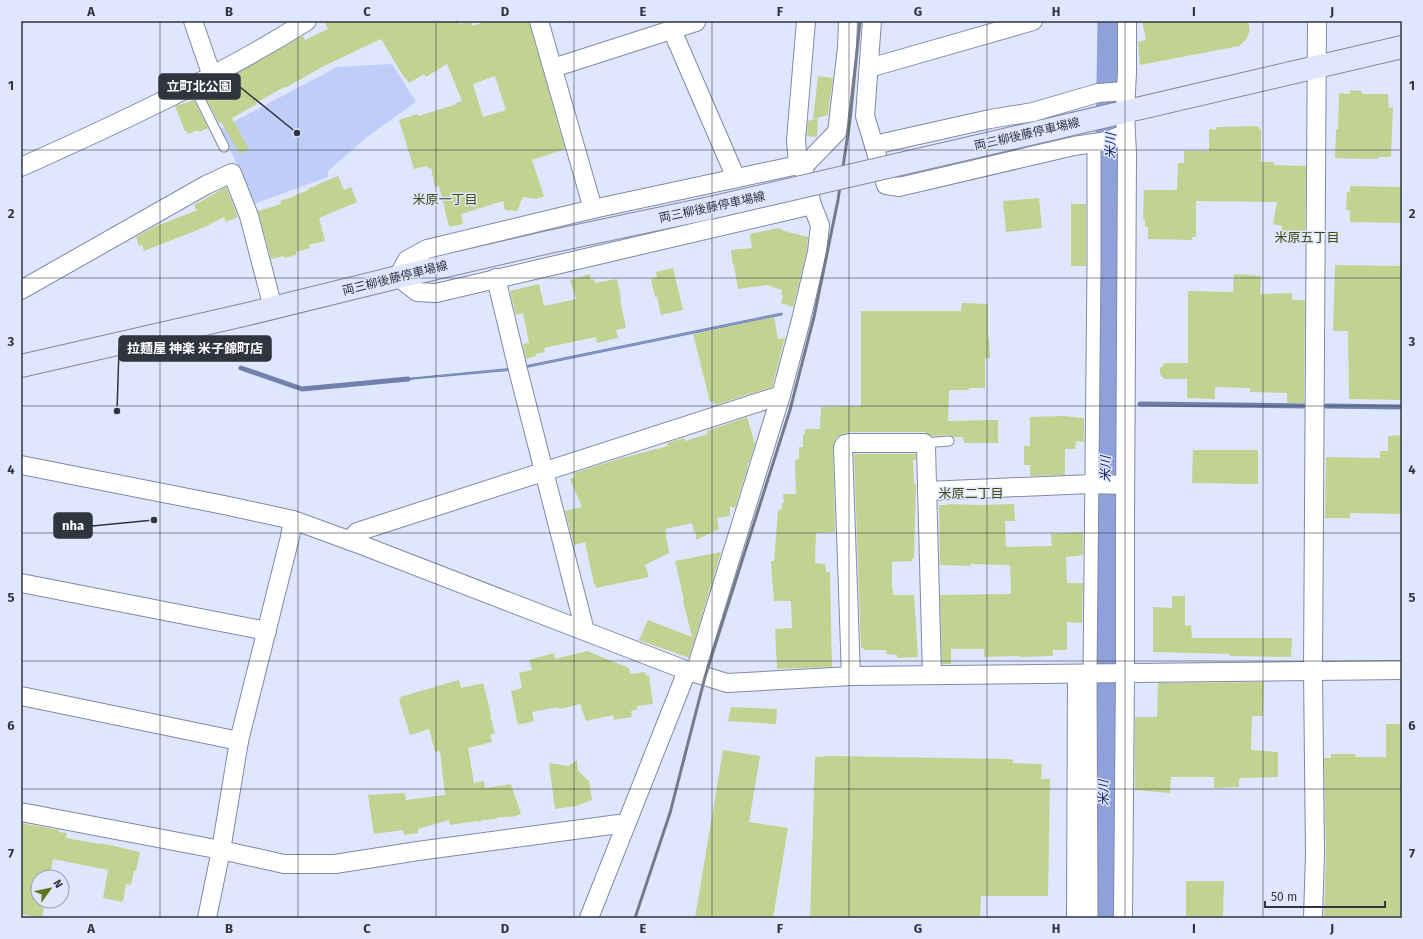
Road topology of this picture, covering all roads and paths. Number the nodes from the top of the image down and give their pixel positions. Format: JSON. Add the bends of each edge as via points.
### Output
{"nodes":[{"id":1,"x":193,"y":21,"type":"edge"},
{"id":2,"x":307,"y":21,"type":"edge"},
{"id":3,"x":539,"y":21,"type":"edge"},
{"id":4,"x":697,"y":21,"type":"edge"},
{"id":5,"x":806,"y":21,"type":"edge"},
{"id":6,"x":848,"y":21,"type":"edge"},
{"id":7,"x":872,"y":21,"type":"edge"},
{"id":8,"x":1033,"y":21,"type":"edge"},
{"id":9,"x":1127,"y":21,"type":"edge"},
{"id":10,"x":1317,"y":21,"type":"edge"},
{"id":11,"x":672,"y":30,"type":"junction"},
{"id":12,"x":1402,"y":47,"type":"edge"},
{"id":13,"x":553,"y":68,"type":"junction"},
{"id":14,"x":869,"y":68,"type":"junction"},
{"id":15,"x":1317,"y":68,"type":"junction"},
{"id":16,"x":212,"y":76,"type":"junction"},
{"id":17,"x":193,"y":85,"type":"junction"},
{"id":18,"x":1126,"y":91,"type":"junction"},
{"id":19,"x":1124,"y":120,"type":"junction"},
{"id":20,"x":874,"y":145,"type":"junction"},
{"id":21,"x":224,"y":147,"type":"dead end"},
{"id":22,"x":1094,"y":153,"type":"dead end"},
{"id":23,"x":800,"y":166,"type":"junction"},
{"id":24,"x":21,"y":167,"type":"edge"},
{"id":25,"x":736,"y":178,"type":"junction"},
{"id":26,"x":812,"y":205,"type":"junction"},
{"id":27,"x":593,"y":209,"type":"junction"},
{"id":28,"x":398,"y":277,"type":"junction"},
{"id":29,"x":496,"y":278,"type":"junction"},
{"id":30,"x":21,"y":290,"type":"edge"},
{"id":31,"x":273,"y":308,"type":"junction"},
{"id":32,"x":21,"y":366,"type":"edge"},
{"id":33,"x":781,"y":395,"type":"junction"},
{"id":34,"x":949,"y":441,"type":"dead end"},
{"id":35,"x":924,"y":443,"type":"junction"},
{"id":36,"x":21,"y":465,"type":"edge"},
{"id":37,"x":545,"y":471,"type":"junction"},
{"id":38,"x":1093,"y":485,"type":"junction"},
{"id":39,"x":1122,"y":485,"type":"junction"},
{"id":40,"x":927,"y":491,"type":"junction"},
{"id":41,"x":293,"y":520,"type":"junction"},
{"id":42,"x":350,"y":541,"type":"junction"},
{"id":43,"x":21,"y":583,"type":"edge"},
{"id":44,"x":267,"y":631,"type":"junction"},
{"id":45,"x":585,"y":631,"type":"junction"},
{"id":46,"x":1402,"y":670,"type":"edge"},
{"id":47,"x":1313,"y":671,"type":"junction"},
{"id":48,"x":691,"y":672,"type":"junction"},
{"id":49,"x":1120,"y":673,"type":"junction"},
{"id":50,"x":1087,"y":674,"type":"junction"},
{"id":51,"x":932,"y":675,"type":"junction"},
{"id":52,"x":851,"y":676,"type":"junction"},
{"id":53,"x":21,"y":696,"type":"edge"},
{"id":54,"x":239,"y":741,"type":"junction"},
{"id":55,"x":21,"y":812,"type":"edge"},
{"id":56,"x":626,"y":824,"type":"junction"},
{"id":57,"x":221,"y":850,"type":"junction"},
{"id":58,"x":206,"y":918,"type":"edge"},
{"id":59,"x":589,"y":918,"type":"edge"},
{"id":60,"x":1076,"y":918,"type":"edge"},
{"id":61,"x":1091,"y":918,"type":"edge"},
{"id":62,"x":1123,"y":918,"type":"edge"},
{"id":63,"x":1312,"y":918,"type":"edge"}],
"edges":[{"from":1,"to":16,"type":"street"},
{"from":2,"to":16,"type":"street"},
{"from":3,"to":13,"type":"street"},
{"from":4,"to":11,"type":"street"},
{"from":5,"to":23,"type":"street","via":[[796,140]]},
{"from":6,"to":23,"type":"street","via":[[837,132]]},
{"from":7,"to":14,"type":"street"},
{"from":8,"to":14,"type":"street"},
{"from":9,"to":18,"type":"street"},
{"from":10,"to":15,"type":"street"},
{"from":11,"to":13,"type":"street"},
{"from":11,"to":25,"type":"street"},
{"from":12,"to":15,"type":"main road","name":"両三柳後藤停車場線"},
{"from":13,"to":27,"type":"street"},
{"from":14,"to":20,"type":"street","via":[[865,116]]},
{"from":15,"to":19,"type":"main road","name":"両三柳後藤停車場線"},
{"from":15,"to":47,"type":"street"},
{"from":16,"to":17,"type":"street"},
{"from":17,"to":21,"type":"lane"},
{"from":17,"to":24,"type":"street"},
{"from":18,"to":19,"type":"street"},
{"from":18,"to":20,"type":"street","via":[[1098,92],[1033,112]]},
{"from":19,"to":20,"type":"street","via":[[1107,141],[1074,146],[899,187],[886,185]]},
{"from":19,"to":28,"type":"main road","name":"両三柳後藤停車場線","bridge":true,"via":[[1094,119]]},
{"from":19,"to":39,"type":"street","via":[[1127,177]]},
{"from":22,"to":38,"type":"street"},
{"from":23,"to":25,"type":"street"},
{"from":23,"to":26,"type":"street"},
{"from":25,"to":27,"type":"street"},
{"from":26,"to":29,"type":"street"},
{"from":26,"to":33,"type":"street","via":[[820,225],[817,252]]},
{"from":27,"to":28,"type":"street","via":[[427,249],[407,260]]},
{"from":28,"to":29,"type":"street","via":[[417,292],[436,293]]},
{"from":28,"to":31,"type":"main road","name":"両三柳後藤停車場線"},
{"from":29,"to":37,"type":"street"},
{"from":30,"to":31,"type":"street","via":[[232,172],[249,216]]},
{"from":31,"to":32,"type":"main road","name":"両三柳後藤停車場線"},
{"from":33,"to":37,"type":"street"},
{"from":33,"to":48,"type":"street"},
{"from":34,"to":35,"type":"lane"},
{"from":35,"to":40,"type":"street"},
{"from":35,"to":52,"type":"street","via":[[850,443],[843,447]]},
{"from":36,"to":41,"type":"street"},
{"from":37,"to":42,"type":"street","via":[[357,532]]},
{"from":37,"to":45,"type":"street"},
{"from":38,"to":39,"type":"street"},
{"from":38,"to":40,"type":"street"},
{"from":38,"to":50,"type":"street"},
{"from":39,"to":49,"type":"street"},
{"from":40,"to":51,"type":"street"},
{"from":41,"to":42,"type":"street"},
{"from":41,"to":44,"type":"street"},
{"from":42,"to":45,"type":"street"},
{"from":43,"to":44,"type":"street"},
{"from":44,"to":54,"type":"street"},
{"from":45,"to":48,"type":"street"},
{"from":46,"to":47,"type":"street"},
{"from":47,"to":49,"type":"street"},
{"from":47,"to":63,"type":"street","via":[[1315,854]]},
{"from":48,"to":52,"type":"street","via":[[727,683]]},
{"from":48,"to":56,"type":"street"},
{"from":49,"to":50,"type":"street"},
{"from":49,"to":62,"type":"street"},
{"from":50,"to":51,"type":"street"},
{"from":50,"to":60,"type":"street"},
{"from":50,"to":61,"type":"street"},
{"from":51,"to":52,"type":"street"},
{"from":53,"to":54,"type":"street"},
{"from":54,"to":57,"type":"street"},
{"from":55,"to":57,"type":"street"},
{"from":56,"to":57,"type":"street","via":[[335,864],[284,864]]},
{"from":56,"to":59,"type":"street"},
{"from":57,"to":58,"type":"street"}]}
